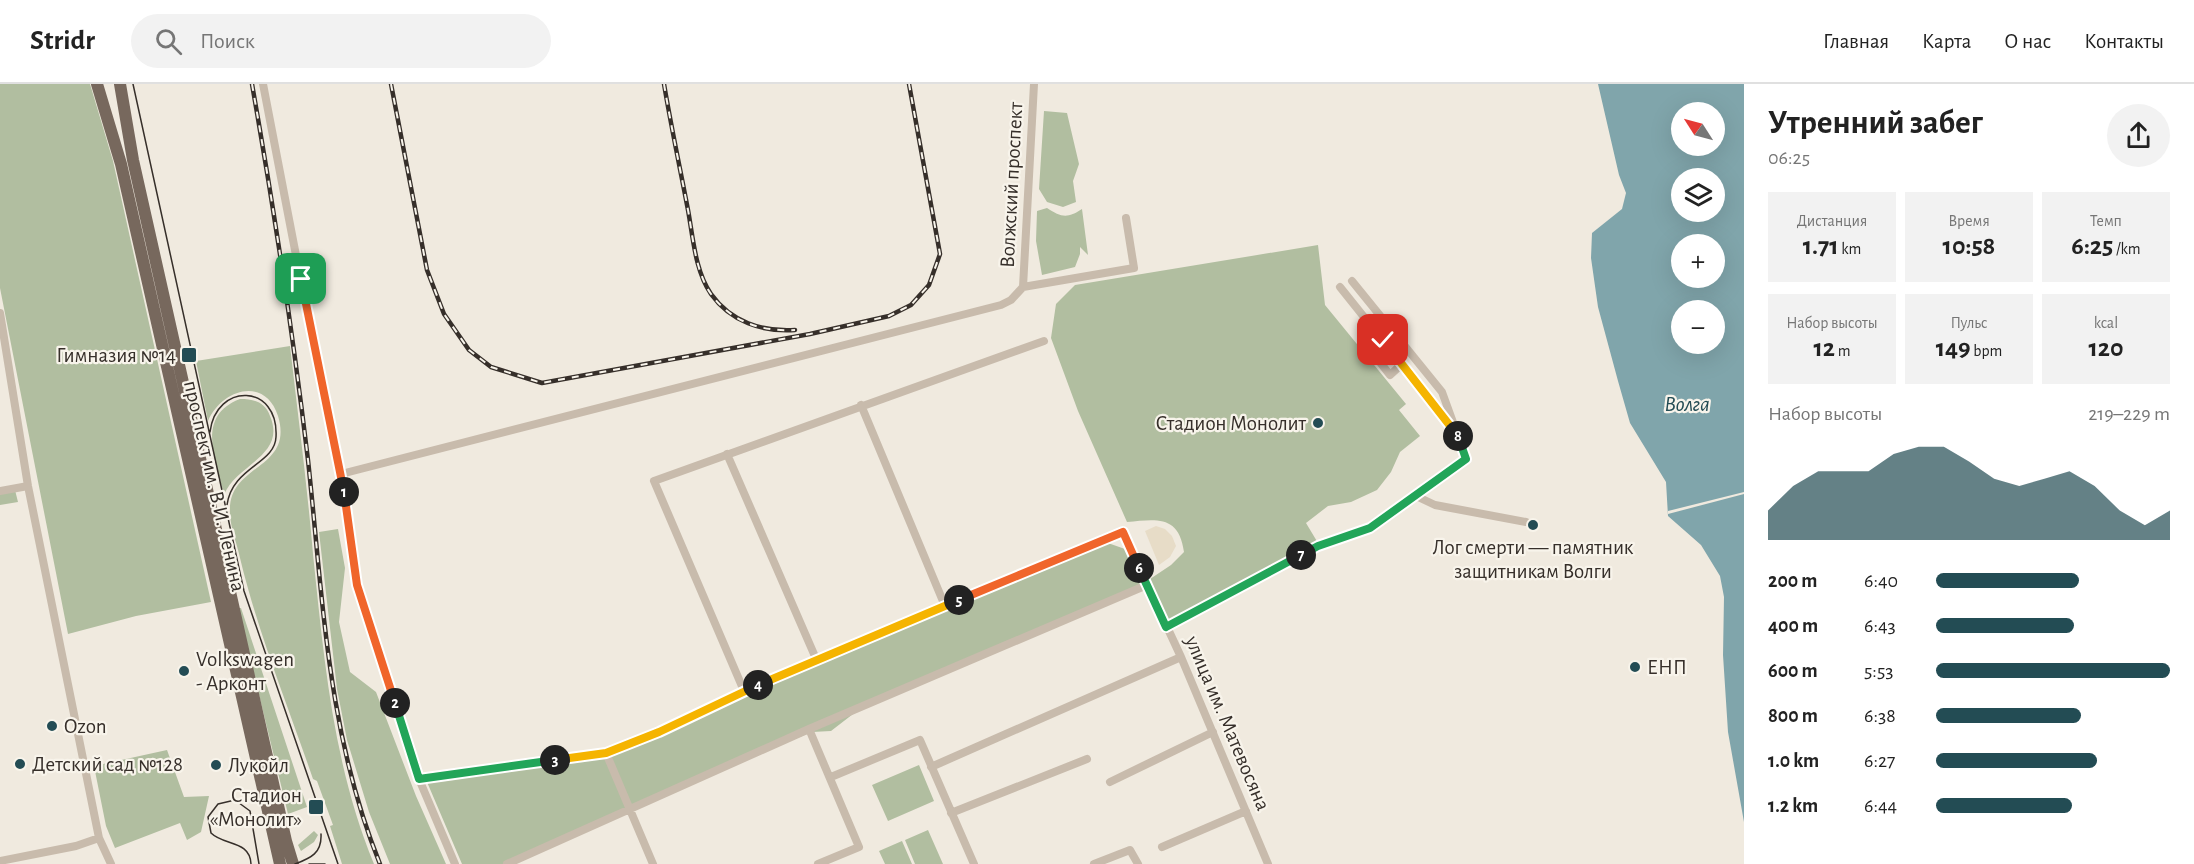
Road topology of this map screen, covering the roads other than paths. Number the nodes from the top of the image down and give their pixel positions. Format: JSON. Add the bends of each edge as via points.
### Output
{"nodes":[{"id":1,"x":97,"y":84,"type":"edge"},
{"id":2,"x":120,"y":84,"type":"edge"},
{"id":3,"x":263,"y":84,"type":"edge"},
{"id":4,"x":1034,"y":84,"type":"edge"},
{"id":5,"x":1126,"y":218,"type":"dead end"},
{"id":6,"x":1352,"y":281,"type":"dead end"},
{"id":7,"x":1023,"y":287,"type":"junction"},
{"id":8,"x":1341,"y":287,"type":"dead end"},
{"id":9,"x":0,"y":313,"type":"edge"},
{"id":10,"x":1044,"y":341,"type":"dead end"},
{"id":11,"x":1384,"y":342,"type":"junction"},
{"id":12,"x":1393,"y":353,"type":"junction"},
{"id":13,"x":1381,"y":363,"type":"junction"},
{"id":14,"x":1402,"y":364,"type":"junction"},
{"id":15,"x":1442,"y":392,"type":"junction"},
{"id":16,"x":1431,"y":401,"type":"junction"},
{"id":17,"x":861,"y":405,"type":"junction"},
{"id":18,"x":1456,"y":432,"type":"junction"},
{"id":19,"x":727,"y":454,"type":"junction"},
{"id":20,"x":341,"y":474,"type":"junction"},
{"id":21,"x":28,"y":486,"type":"junction"},
{"id":22,"x":0,"y":491,"type":"edge"},
{"id":23,"x":1416,"y":496,"type":"junction"},
{"id":24,"x":1526,"y":522,"type":"dead end"},
{"id":25,"x":1147,"y":585,"type":"junction"},
{"id":26,"x":945,"y":606,"type":"junction"},
{"id":27,"x":1166,"y":627,"type":"junction"},
{"id":28,"x":1181,"y":657,"type":"junction"},
{"id":29,"x":817,"y":661,"type":"junction"},
{"id":30,"x":744,"y":691,"type":"junction"},
{"id":31,"x":809,"y":729,"type":"junction"},
{"id":32,"x":1212,"y":732,"type":"junction"},
{"id":33,"x":606,"y":753,"type":"junction"},
{"id":34,"x":1087,"y":759,"type":"dead end"},
{"id":35,"x":931,"y":767,"type":"junction"},
{"id":36,"x":831,"y":777,"type":"junction"},
{"id":37,"x":419,"y":779,"type":"junction"},
{"id":38,"x":1110,"y":782,"type":"dead end"},
{"id":39,"x":628,"y":808,"type":"junction"},
{"id":40,"x":1246,"y":811,"type":"junction"},
{"id":41,"x":951,"y":813,"type":"junction"},
{"id":42,"x":99,"y":838,"type":"junction"},
{"id":43,"x":1162,"y":847,"type":"dead end"},
{"id":44,"x":0,"y":861,"type":"edge"},
{"id":45,"x":111,"y":864,"type":"edge"},
{"id":46,"x":280,"y":864,"type":"edge"},
{"id":47,"x":293,"y":864,"type":"edge"},
{"id":48,"x":455,"y":864,"type":"edge"},
{"id":49,"x":507,"y":864,"type":"edge"},
{"id":50,"x":653,"y":864,"type":"edge"},
{"id":51,"x":818,"y":864,"type":"edge"},
{"id":52,"x":974,"y":864,"type":"edge"},
{"id":53,"x":1094,"y":864,"type":"edge"},
{"id":54,"x":1138,"y":864,"type":"edge"},
{"id":55,"x":1268,"y":864,"type":"edge"}],
"edges":[{"from":1,"to":46,"type":"main road","name":"проспект им. В.И. Ленина","via":[[124,176]]},
{"from":2,"to":47,"type":"main road","name":"проспект им. В.И. Ленина","via":[[133,160]]},
{"from":3,"to":20,"type":"street"},
{"from":4,"to":7,"type":"street","name":"Волжский проспект"},
{"from":5,"to":7,"type":"street","via":[[1134,268]]},
{"from":6,"to":15,"type":"street"},
{"from":7,"to":20,"type":"street","via":[[1001,305]]},
{"from":8,"to":11,"type":"street"},
{"from":9,"to":21,"type":"street"},
{"from":10,"to":17,"type":"street"},
{"from":11,"to":12,"type":"street"},
{"from":11,"to":13,"type":"street","via":[[1372,352]]},
{"from":12,"to":13,"type":"street"},
{"from":12,"to":14,"type":"street"},
{"from":13,"to":14,"type":"street","via":[[1390,375]]},
{"from":14,"to":16,"type":"street"},
{"from":15,"to":16,"type":"street"},
{"from":15,"to":18,"type":"street"},
{"from":16,"to":18,"type":"street"},
{"from":17,"to":19,"type":"street"},
{"from":17,"to":26,"type":"street"},
{"from":18,"to":23,"type":"street","via":[[1466,459]]},
{"from":19,"to":29,"type":"street"},
{"from":19,"to":30,"type":"street","via":[[654,481]]},
{"from":20,"to":37,"type":"street","via":[[357,585]]},
{"from":21,"to":22,"type":"street"},
{"from":21,"to":42,"type":"street"},
{"from":23,"to":24,"type":"street","via":[[1435,505]]},
{"from":23,"to":27,"type":"street","via":[[1370,528],[1318,546]]},
{"from":25,"to":26,"type":"street","name":"улица им. Матевосяна","via":[[1123,532]]},
{"from":25,"to":27,"type":"street","name":"улица им. Матевосяна"},
{"from":25,"to":31,"type":"street"},
{"from":26,"to":29,"type":"street"},
{"from":27,"to":28,"type":"street","name":"улица им. Матевосяна"},
{"from":28,"to":32,"type":"street","name":"улица им. Матевосяна"},
{"from":28,"to":35,"type":"street"},
{"from":29,"to":30,"type":"street"},
{"from":30,"to":33,"type":"street"},
{"from":31,"to":36,"type":"street"},
{"from":31,"to":39,"type":"street"},
{"from":32,"to":38,"type":"street"},
{"from":32,"to":40,"type":"street","name":"улица им. Матевосяна"},
{"from":33,"to":37,"type":"street"},
{"from":33,"to":39,"type":"street"},
{"from":34,"to":41,"type":"street"},
{"from":35,"to":36,"type":"street","via":[[920,740]]},
{"from":35,"to":41,"type":"street"},
{"from":36,"to":51,"type":"street","via":[[859,847]]},
{"from":37,"to":48,"type":"street"},
{"from":39,"to":49,"type":"street"},
{"from":39,"to":50,"type":"street"},
{"from":40,"to":43,"type":"street"},
{"from":40,"to":55,"type":"street","name":"улица им. Матевосяна"},
{"from":41,"to":52,"type":"street"},
{"from":42,"to":44,"type":"street"},
{"from":42,"to":45,"type":"street"},
{"from":53,"to":54,"type":"street","via":[[1130,849]]}]}
